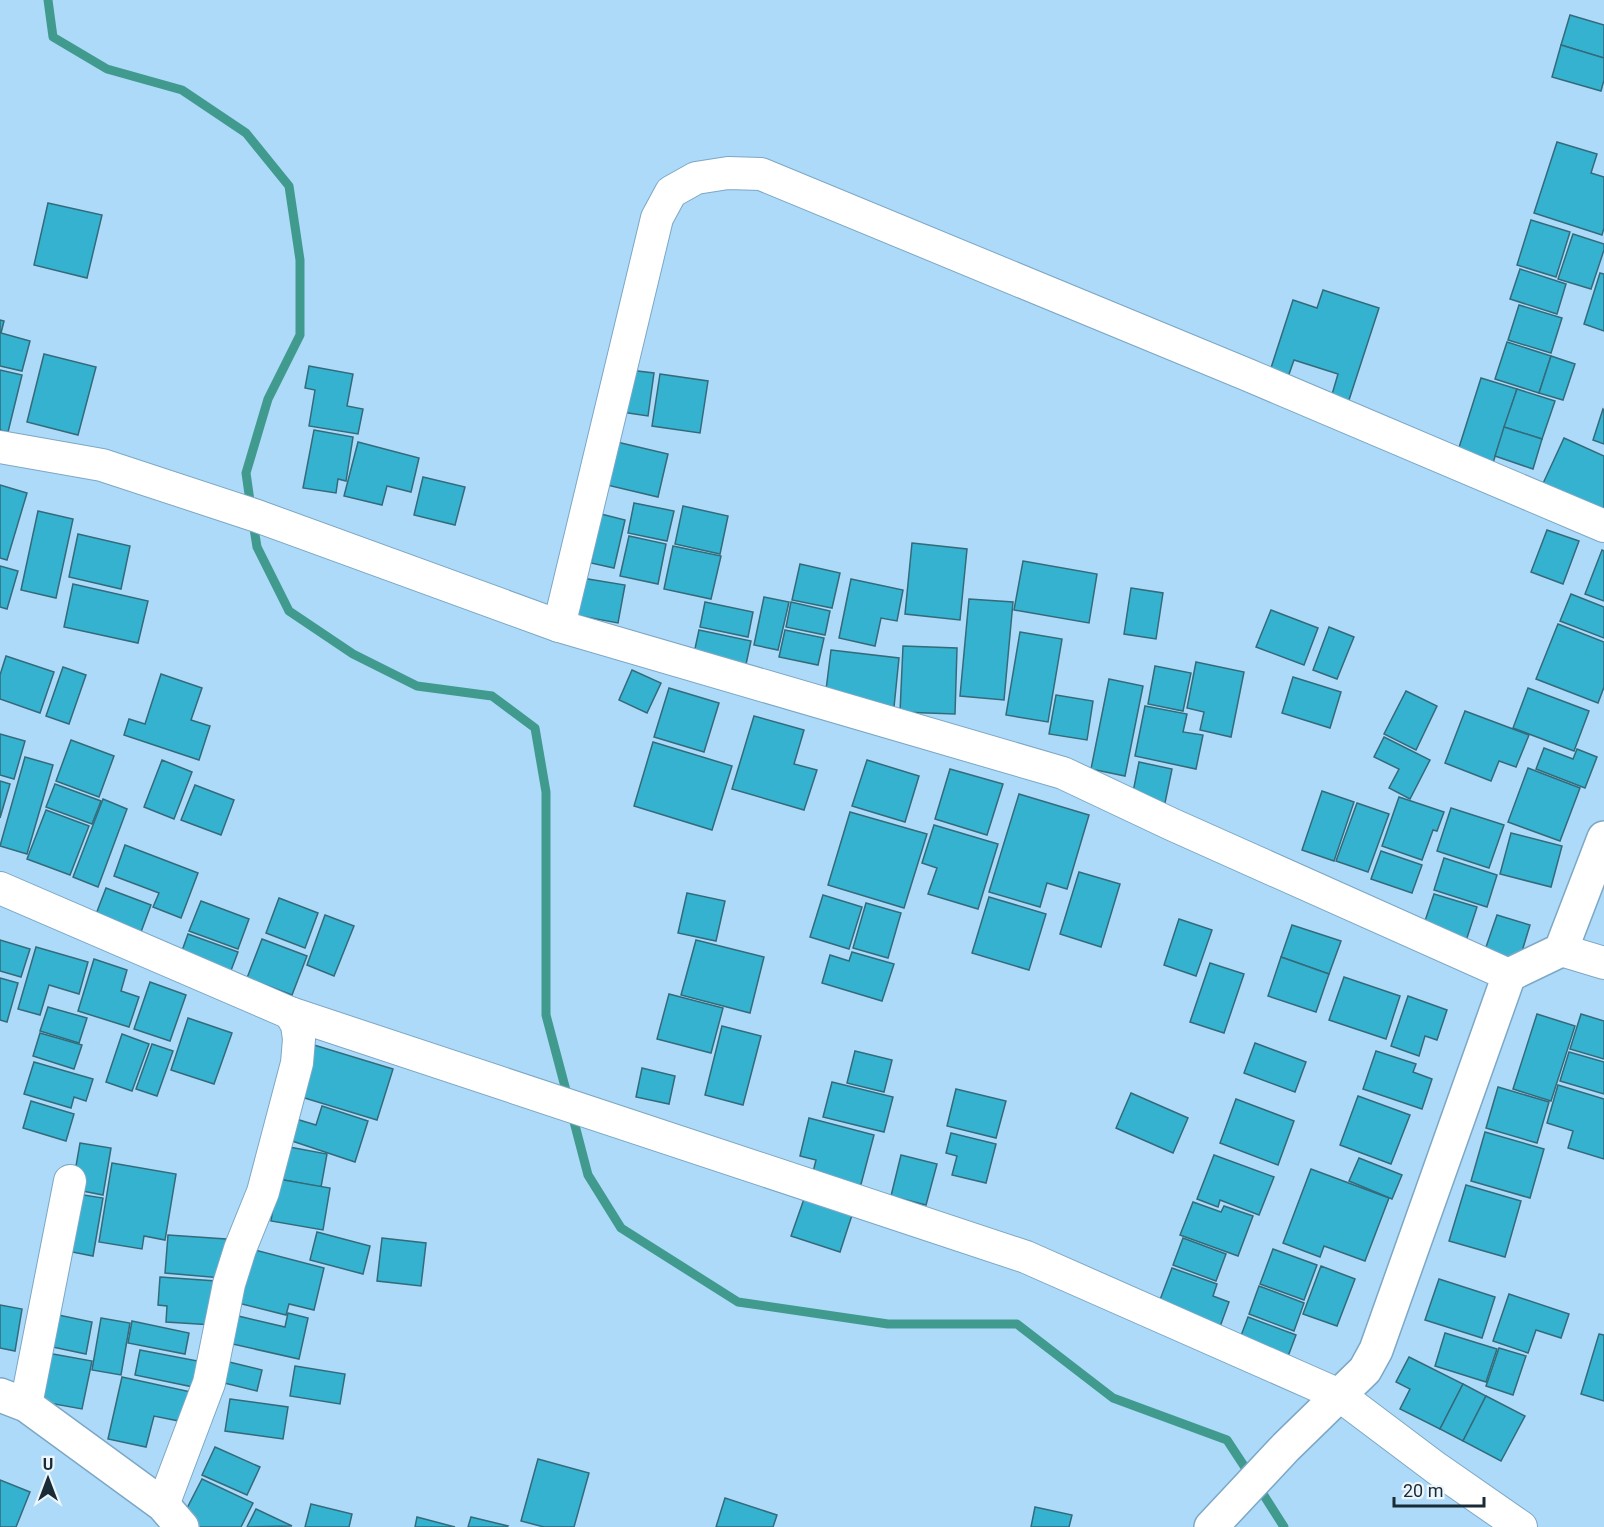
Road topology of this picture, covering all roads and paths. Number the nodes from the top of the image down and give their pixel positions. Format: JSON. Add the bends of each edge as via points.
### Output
{"nodes":[{"id":1,"x":0,"y":447,"type":"edge"},
{"id":2,"x":1604,"y":526,"type":"edge"},
{"id":3,"x":559,"y":626,"type":"junction"},
{"id":4,"x":1604,"y":838,"type":"edge"},
{"id":5,"x":0,"y":888,"type":"edge"},
{"id":6,"x":1561,"y":950,"type":"junction"},
{"id":7,"x":1604,"y":963,"type":"edge"},
{"id":8,"x":1509,"y":975,"type":"junction"},
{"id":9,"x":290,"y":1013,"type":"junction"},
{"id":10,"x":70,"y":1181,"type":"dead end"},
{"id":11,"x":1339,"y":1395,"type":"junction"},
{"id":12,"x":13,"y":1400,"type":"edge"},
{"id":13,"x":173,"y":1516,"type":"edge"},
{"id":14,"x":1218,"y":1520,"type":"edge"},
{"id":15,"x":1521,"y":1527,"type":"edge"}],
"edges":[{"from":1,"to":3,"type":"street","via":[[102,465],[257,516]]},
{"from":2,"to":3,"type":"street","via":[[761,174],[728,173],[696,178],[671,192],[657,218]]},
{"from":3,"to":8,"type":"street","via":[[1063,773]]},
{"from":4,"to":6,"type":"street"},
{"from":5,"to":9,"type":"street"},
{"from":6,"to":7,"type":"street"},
{"from":6,"to":8,"type":"street"},
{"from":8,"to":11,"type":"street","via":[[1376,1350],[1365,1370]]},
{"from":9,"to":11,"type":"street","via":[[1026,1257]]},
{"from":9,"to":13,"type":"street","via":[[299,1039],[294,1074],[263,1192],[229,1284],[209,1383]]},
{"from":10,"to":12,"type":"street"},
{"from":11,"to":14,"type":"street"},
{"from":11,"to":15,"type":"street"},
{"from":12,"to":13,"type":"street"}]}
